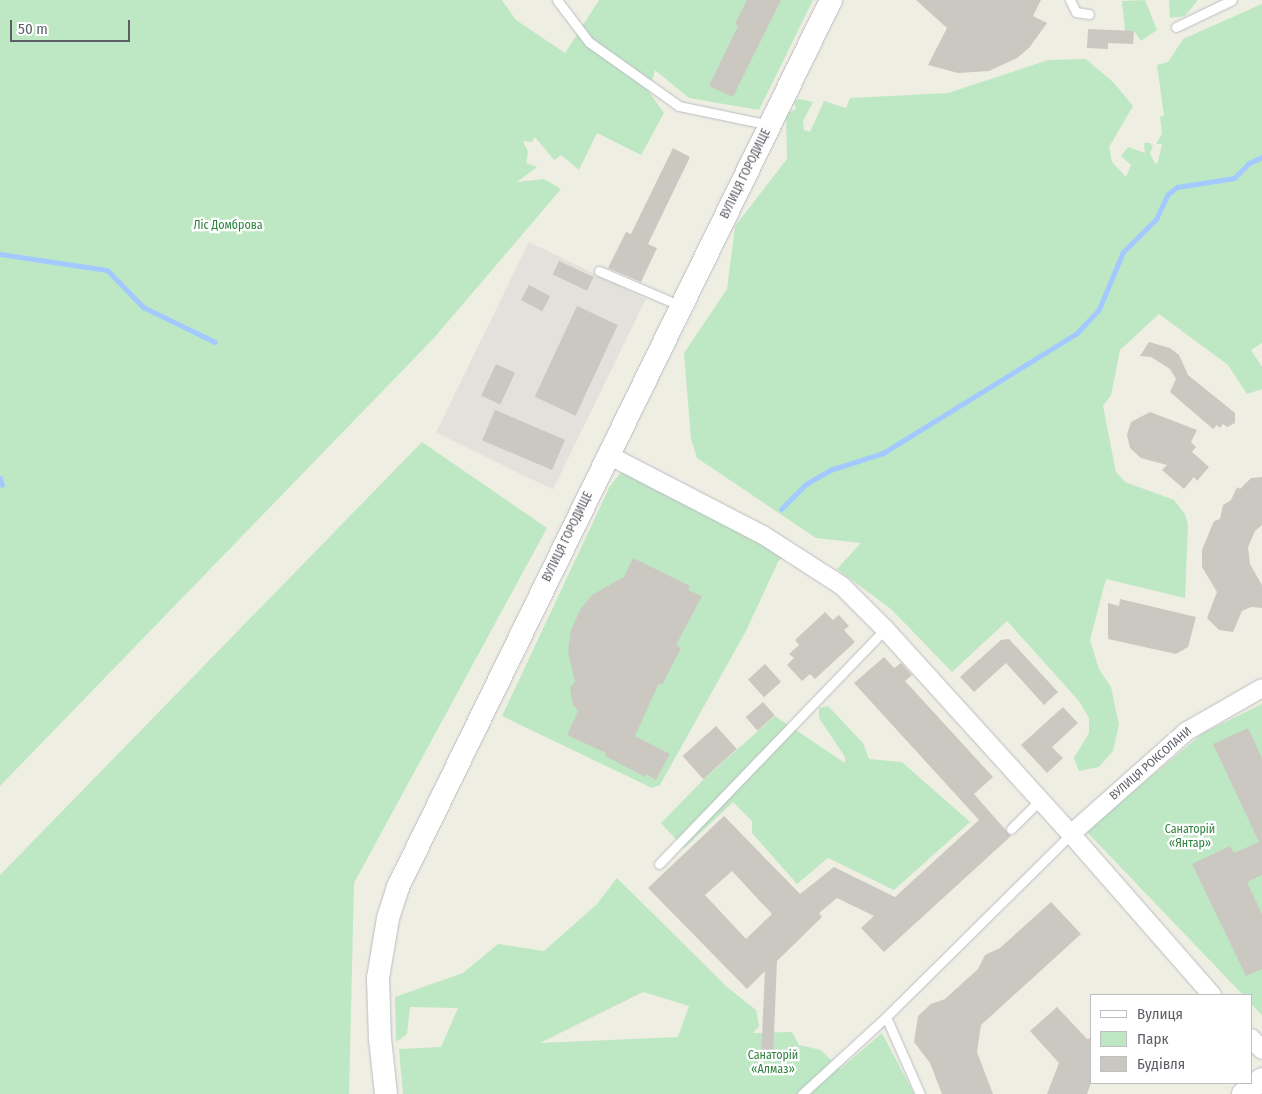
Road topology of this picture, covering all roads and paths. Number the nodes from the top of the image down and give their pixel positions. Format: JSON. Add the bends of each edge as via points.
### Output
{"nodes":[{"id":1,"x":557,"y":0,"type":"edge"},
{"id":2,"x":831,"y":0,"type":"edge"},
{"id":3,"x":1070,"y":0,"type":"edge"},
{"id":4,"x":1232,"y":0,"type":"edge"},
{"id":5,"x":1090,"y":14,"type":"dead end"},
{"id":6,"x":1176,"y":27,"type":"dead end"},
{"id":7,"x":770,"y":125,"type":"junction"},
{"id":8,"x":600,"y":271,"type":"dead end"},
{"id":9,"x":682,"y":306,"type":"junction"},
{"id":10,"x":608,"y":455,"type":"junction"},
{"id":11,"x":886,"y":629,"type":"junction"},
{"id":12,"x":1262,"y":688,"type":"edge"},
{"id":13,"x":1040,"y":800,"type":"junction"},
{"id":14,"x":1010,"y":829,"type":"dead end"},
{"id":15,"x":1071,"y":834,"type":"junction"},
{"id":16,"x":659,"y":864,"type":"dead end"},
{"id":17,"x":1211,"y":994,"type":"edge"},
{"id":18,"x":886,"y":1017,"type":"junction"},
{"id":19,"x":1252,"y":1039,"type":"edge"},
{"id":20,"x":1262,"y":1050,"type":"edge"},
{"id":21,"x":1262,"y":1079,"type":"edge"},
{"id":22,"x":386,"y":1094,"type":"edge"},
{"id":23,"x":801,"y":1094,"type":"edge"},
{"id":24,"x":920,"y":1094,"type":"edge"},
{"id":25,"x":1243,"y":1094,"type":"edge"}],
"edges":[{"from":1,"to":7,"type":"lane","via":[[589,42],[679,106]]},
{"from":2,"to":7,"type":"street","name":"ВУЛИЦЯ ГОРОДИЩЕ"},
{"from":3,"to":5,"type":"lane","via":[[1076,12]]},
{"from":4,"to":6,"type":"lane"},
{"from":7,"to":9,"type":"street","name":"ВУЛИЦЯ ГОРОДИЩЕ"},
{"from":8,"to":9,"type":"lane"},
{"from":9,"to":10,"type":"street","name":"ВУЛИЦЯ ГОРОДИЩЕ"},
{"from":10,"to":11,"type":"street","via":[[802,558],[842,586]]},
{"from":10,"to":22,"type":"street","name":"ВУЛИЦЯ ГОРОДИЩЕ","via":[[398,887],[388,918],[378,978]]},
{"from":11,"to":13,"type":"street"},
{"from":11,"to":16,"type":"lane"},
{"from":12,"to":15,"type":"street","name":"ВУЛИЦЯ РОКСОЛАНИ","via":[[1186,731]]},
{"from":13,"to":14,"type":"lane"},
{"from":13,"to":15,"type":"street"},
{"from":15,"to":17,"type":"street"},
{"from":15,"to":18,"type":"lane"},
{"from":18,"to":23,"type":"lane"},
{"from":18,"to":24,"type":"lane"},
{"from":19,"to":20,"type":"street"},
{"from":21,"to":25,"type":"street"}]}
